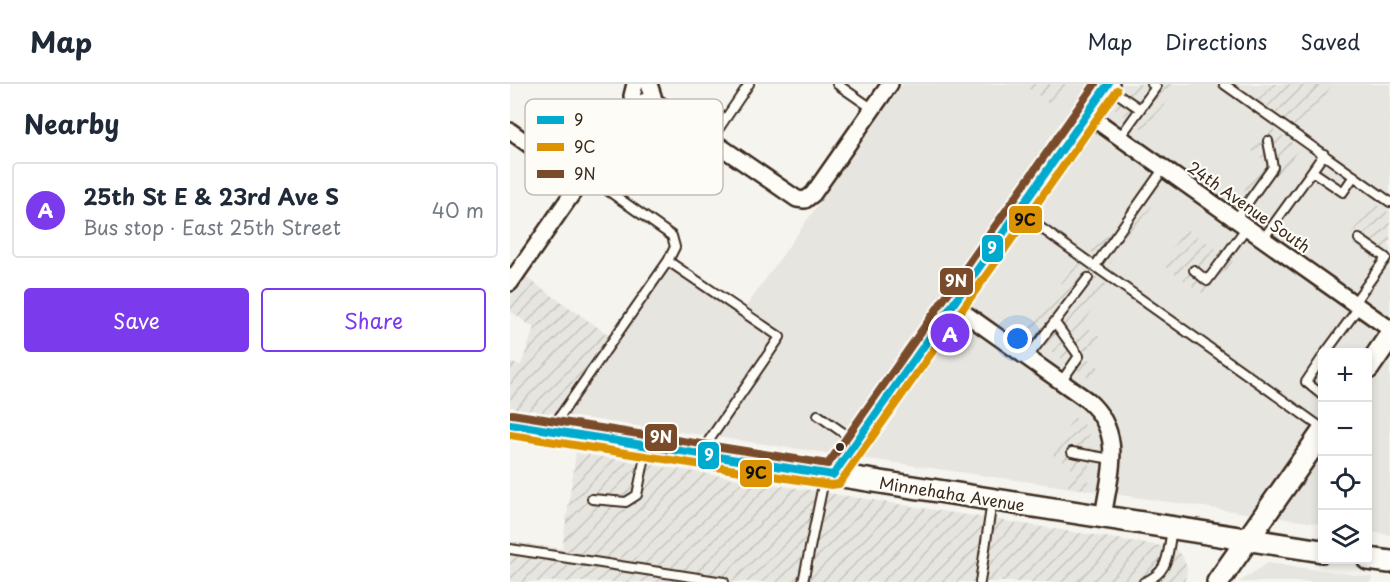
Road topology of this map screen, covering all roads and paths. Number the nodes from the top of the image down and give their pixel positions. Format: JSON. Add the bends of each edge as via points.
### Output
{"nodes":[{"id":1,"x":749,"y":84,"type":"edge"},
{"id":2,"x":837,"y":84,"type":"edge"},
{"id":3,"x":890,"y":84,"type":"edge"},
{"id":4,"x":1152,"y":84,"type":"edge"},
{"id":5,"x":1224,"y":84,"type":"edge"},
{"id":6,"x":633,"y":85,"type":"edge"},
{"id":7,"x":1107,"y":85,"type":"edge"},
{"id":8,"x":646,"y":95,"type":"edge"},
{"id":9,"x":873,"y":109,"type":"junction"},
{"id":10,"x":1140,"y":109,"type":"junction"},
{"id":11,"x":1087,"y":114,"type":"junction"},
{"id":12,"x":723,"y":122,"type":"edge"},
{"id":13,"x":510,"y":131,"type":"edge"},
{"id":14,"x":1120,"y":137,"type":"junction"},
{"id":15,"x":1268,"y":141,"type":"dead end"},
{"id":16,"x":525,"y":142,"type":"edge"},
{"id":17,"x":723,"y":148,"type":"edge"},
{"id":18,"x":1323,"y":154,"type":"junction"},
{"id":19,"x":1164,"y":168,"type":"junction"},
{"id":20,"x":1311,"y":171,"type":"junction"},
{"id":21,"x":1354,"y":176,"type":"junction"},
{"id":22,"x":572,"y":195,"type":"edge"},
{"id":23,"x":614,"y":195,"type":"edge"},
{"id":24,"x":1390,"y":202,"type":"edge"},
{"id":25,"x":1019,"y":212,"type":"junction"},
{"id":26,"x":1241,"y":223,"type":"junction"},
{"id":27,"x":1263,"y":239,"type":"junction"},
{"id":28,"x":1359,"y":239,"type":"dead end"},
{"id":29,"x":668,"y":261,"type":"junction"},
{"id":30,"x":1095,"y":266,"type":"junction"},
{"id":31,"x":1194,"y":270,"type":"dead end"},
{"id":32,"x":1088,"y":278,"type":"dead end"},
{"id":33,"x":510,"y":283,"type":"edge"},
{"id":34,"x":953,"y":305,"type":"junction"},
{"id":35,"x":1357,"y":305,"type":"junction"},
{"id":36,"x":1056,"y":324,"type":"junction"},
{"id":37,"x":1390,"y":329,"type":"edge"},
{"id":38,"x":1390,"y":336,"type":"edge"},
{"id":39,"x":1329,"y":348,"type":"edge"},
{"id":40,"x":1027,"y":358,"type":"junction"},
{"id":41,"x":1372,"y":362,"type":"edge"},
{"id":42,"x":1318,"y":365,"type":"edge"},
{"id":43,"x":1061,"y":382,"type":"junction"},
{"id":44,"x":1318,"y":391,"type":"edge"},
{"id":45,"x":818,"y":415,"type":"dead end"},
{"id":46,"x":510,"y":423,"type":"edge"},
{"id":47,"x":1318,"y":424,"type":"edge"},
{"id":48,"x":550,"y":431,"type":"junction"},
{"id":49,"x":1318,"y":440,"type":"edge"},
{"id":50,"x":856,"y":441,"type":"junction"},
{"id":51,"x":647,"y":446,"type":"junction"},
{"id":52,"x":1072,"y":452,"type":"dead end"},
{"id":53,"x":700,"y":453,"type":"junction"},
{"id":54,"x":1111,"y":459,"type":"junction"},
{"id":55,"x":829,"y":475,"type":"junction"},
{"id":56,"x":592,"y":499,"type":"dead end"},
{"id":57,"x":992,"y":501,"type":"junction"},
{"id":58,"x":1103,"y":518,"type":"junction"},
{"id":59,"x":1172,"y":528,"type":"junction"},
{"id":60,"x":1248,"y":539,"type":"junction"},
{"id":61,"x":510,"y":549,"type":"edge"},
{"id":62,"x":1318,"y":550,"type":"edge"},
{"id":63,"x":1372,"y":560,"type":"edge"},
{"id":64,"x":1390,"y":562,"type":"edge"},
{"id":65,"x":724,"y":582,"type":"edge"},
{"id":66,"x":802,"y":582,"type":"edge"},
{"id":67,"x":980,"y":582,"type":"edge"},
{"id":68,"x":1144,"y":582,"type":"edge"},
{"id":69,"x":1218,"y":582,"type":"edge"}],
"edges":[{"from":1,"to":12,"type":"lane"},
{"from":2,"to":9,"type":"lane"},
{"from":3,"to":9,"type":"street"},
{"from":4,"to":10,"type":"lane","via":[[1156,87]]},
{"from":5,"to":18,"type":"lane"},
{"from":6,"to":8,"type":"street","via":[[632,96]]},
{"from":7,"to":10,"type":"lane"},
{"from":7,"to":11,"type":"main road"},
{"from":9,"to":17,"type":"street","via":[[805,200],[797,199]]},
{"from":10,"to":14,"type":"lane"},
{"from":11,"to":14,"type":"street","name":"24th Avenue South"},
{"from":11,"to":25,"type":"main road"},
{"from":13,"to":16,"type":"street"},
{"from":14,"to":19,"type":"street","name":"24th Avenue South"},
{"from":15,"to":26,"type":"lane","via":[[1273,167]]},
{"from":18,"to":20,"type":"lane"},
{"from":18,"to":21,"type":"lane"},
{"from":19,"to":26,"type":"street","name":"24th Avenue South"},
{"from":19,"to":30,"type":"lane"},
{"from":20,"to":21,"type":"lane","via":[[1342,192]]},
{"from":20,"to":27,"type":"lane"},
{"from":21,"to":24,"type":"lane"},
{"from":22,"to":33,"type":"street"},
{"from":23,"to":29,"type":"lane","via":[[672,236],[675,247]]},
{"from":25,"to":30,"type":"lane"},
{"from":25,"to":34,"type":"main road"},
{"from":26,"to":27,"type":"street","name":"24th Avenue South"},
{"from":26,"to":31,"type":"lane","via":[[1207,280]]},
{"from":27,"to":35,"type":"street","name":"24th Avenue South"},
{"from":28,"to":35,"type":"lane","via":[[1386,258]]},
{"from":29,"to":48,"type":"lane"},
{"from":29,"to":53,"type":"lane","via":[[780,337]]},
{"from":30,"to":47,"type":"lane"},
{"from":32,"to":36,"type":"lane"},
{"from":34,"to":40,"type":"street"},
{"from":34,"to":50,"type":"main road"},
{"from":35,"to":37,"type":"street","name":"24th Avenue South"},
{"from":35,"to":39,"type":"lane"},
{"from":36,"to":40,"type":"lane","via":[[1046,330]]},
{"from":36,"to":43,"type":"lane","via":[[1079,357]]},
{"from":38,"to":41,"type":"main road"},
{"from":40,"to":43,"type":"street"},
{"from":42,"to":44,"type":"lane","via":[[1306,382]]},
{"from":43,"to":54,"type":"street","via":[[1103,416],[1110,430]]},
{"from":45,"to":50,"type":"lane"},
{"from":46,"to":48,"type":"main road","name":"Minnehaha Avenue"},
{"from":48,"to":51,"type":"main road","name":"Minnehaha Avenue"},
{"from":49,"to":60,"type":"main road"},
{"from":50,"to":55,"type":"main road"},
{"from":51,"to":53,"type":"main road","name":"Minnehaha Avenue"},
{"from":51,"to":56,"type":"lane","via":[[637,495],[626,502]]},
{"from":52,"to":54,"type":"lane"},
{"from":53,"to":55,"type":"main road","name":"Minnehaha Avenue"},
{"from":54,"to":58,"type":"street"},
{"from":55,"to":57,"type":"main road","name":"Minnehaha Avenue"},
{"from":55,"to":66,"type":"lane"},
{"from":57,"to":58,"type":"main road","name":"Minnehaha Avenue"},
{"from":57,"to":67,"type":"lane"},
{"from":58,"to":59,"type":"main road","name":"Minnehaha Avenue"},
{"from":59,"to":60,"type":"main road","name":"Minnehaha Avenue"},
{"from":59,"to":68,"type":"lane","via":[[1164,569],[1156,578]]},
{"from":60,"to":62,"type":"main road","name":"Minnehaha Avenue"},
{"from":60,"to":69,"type":"main road"},
{"from":61,"to":65,"type":"lane"},
{"from":63,"to":64,"type":"main road"}]}
